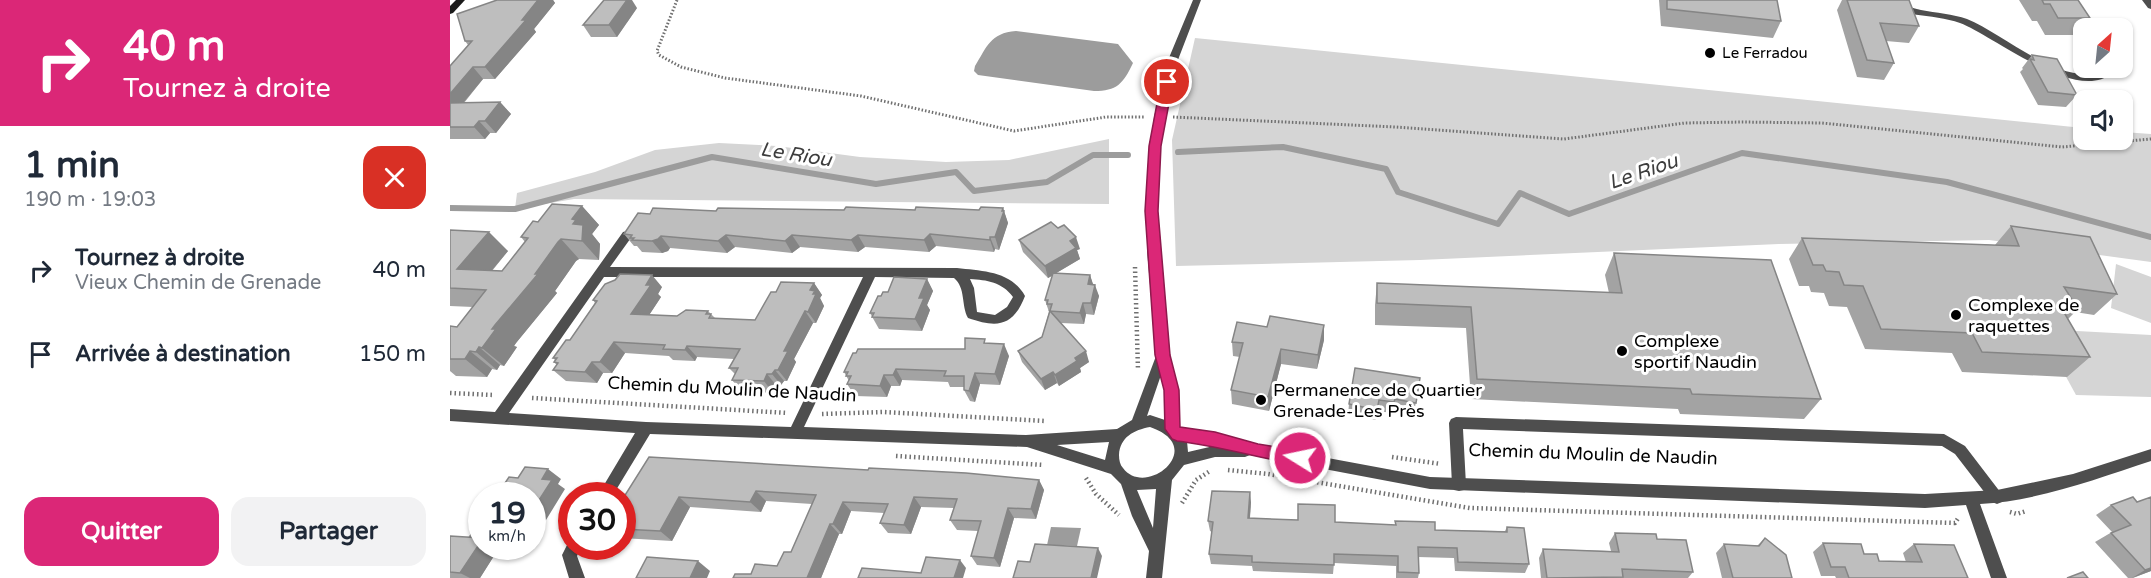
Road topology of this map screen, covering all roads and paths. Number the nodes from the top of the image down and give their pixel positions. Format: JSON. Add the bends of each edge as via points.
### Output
{"nodes":[{"id":1,"x":461,"y":0,"type":"edge"},
{"id":2,"x":677,"y":0,"type":"edge"},
{"id":3,"x":1197,"y":0,"type":"edge"},
{"id":4,"x":1876,"y":0,"type":"edge"},
{"id":5,"x":2061,"y":0,"type":"edge"},
{"id":6,"x":2146,"y":0,"type":"edge"},
{"id":7,"x":2151,"y":6,"type":"edge"},
{"id":8,"x":450,"y":11,"type":"edge"},
{"id":9,"x":2073,"y":19,"type":"edge"},
{"id":10,"x":2073,"y":75,"type":"edge"},
{"id":11,"x":1145,"y":117,"type":"dead end"},
{"id":12,"x":1169,"y":117,"type":"dead end"},
{"id":13,"x":2151,"y":139,"type":"edge"},
{"id":14,"x":627,"y":235,"type":"edge"},
{"id":15,"x":602,"y":272,"type":"junction"},
{"id":16,"x":871,"y":273,"type":"junction"},
{"id":17,"x":957,"y":273,"type":"junction"},
{"id":18,"x":1162,"y":355,"type":"junction"},
{"id":19,"x":450,"y":393,"type":"edge"},
{"id":20,"x":514,"y":397,"type":"junction"},
{"id":21,"x":804,"y":414,"type":"junction"},
{"id":22,"x":450,"y":415,"type":"edge"},
{"id":23,"x":498,"y":418,"type":"junction"},
{"id":24,"x":1050,"y":422,"type":"dead end"},
{"id":25,"x":1137,"y":424,"type":"junction"},
{"id":26,"x":646,"y":428,"type":"junction"},
{"id":27,"x":1175,"y":432,"type":"junction"},
{"id":28,"x":795,"y":433,"type":"junction"},
{"id":29,"x":1119,"y":435,"type":"junction"},
{"id":30,"x":1026,"y":441,"type":"junction"},
{"id":31,"x":1258,"y":451,"type":"junction"},
{"id":32,"x":2151,"y":455,"type":"edge"},
{"id":33,"x":1383,"y":456,"type":"dead end"},
{"id":34,"x":1180,"y":460,"type":"junction"},
{"id":35,"x":1215,"y":468,"type":"dead end"},
{"id":36,"x":1457,"y":468,"type":"junction"},
{"id":37,"x":1114,"y":469,"type":"junction"},
{"id":38,"x":1083,"y":473,"type":"dead end"},
{"id":39,"x":1166,"y":477,"type":"junction"},
{"id":40,"x":1127,"y":481,"type":"junction"},
{"id":41,"x":612,"y":482,"type":"edge"},
{"id":42,"x":1459,"y":484,"type":"junction"},
{"id":43,"x":1997,"y":497,"type":"junction"},
{"id":44,"x":1971,"y":500,"type":"junction"},
{"id":45,"x":1178,"y":510,"type":"dead end"},
{"id":46,"x":1124,"y":519,"type":"dead end"},
{"id":47,"x":1155,"y":547,"type":"junction"},
{"id":48,"x":571,"y":560,"type":"edge"},
{"id":49,"x":577,"y":578,"type":"edge"},
{"id":50,"x":1154,"y":578,"type":"edge"},
{"id":51,"x":1999,"y":578,"type":"edge"}],
"edges":[{"from":1,"to":8,"type":"main road"},
{"from":2,"to":11,"type":"path","via":[[657,51],[681,68],[725,78],[861,96],[1014,131],[1106,117]]},
{"from":3,"to":18,"type":"street","via":[[1171,65],[1155,146],[1152,230]]},
{"from":4,"to":10,"type":"street","via":[[1963,21],[2055,71]]},
{"from":5,"to":9,"type":"street"},
{"from":6,"to":7,"type":"street"},
{"from":12,"to":13,"type":"path","via":[[1564,139],[1685,123],[1742,122],[1822,123],[2062,147]]},
{"from":14,"to":15,"type":"street"},
{"from":15,"to":16,"type":"street"},
{"from":15,"to":20,"type":"street"},
{"from":16,"to":17,"type":"street"},
{"from":16,"to":21,"type":"street"},
{"from":17,"to":17,"type":"street","via":[[966,280],[972,315],[987,321],[1002,319],[1015,308],[1019,296],[1013,284]]},
{"from":18,"to":25,"type":"street"},
{"from":18,"to":27,"type":"street","via":[[1172,390]]},
{"from":19,"to":20,"type":"path","name":"Chemin du Moulin de Naudin"},
{"from":20,"to":21,"type":"path","name":"Chemin du Moulin de Naudin"},
{"from":20,"to":23,"type":"street"},
{"from":21,"to":24,"type":"path","name":"Chemin du Moulin de Naudin","via":[[883,412]]},
{"from":21,"to":28,"type":"street"},
{"from":22,"to":23,"type":"street"},
{"from":23,"to":26,"type":"street"},
{"from":25,"to":27,"type":"street","via":[[1156,422]]},
{"from":25,"to":29,"type":"street"},
{"from":26,"to":28,"type":"street"},
{"from":26,"to":41,"type":"street"},
{"from":27,"to":31,"type":"street","name":"Chemin du Moulin de Naudin","via":[[1215,438]]},
{"from":27,"to":34,"type":"street","via":[[1181,442]]},
{"from":28,"to":30,"type":"street"},
{"from":29,"to":30,"type":"street"},
{"from":29,"to":37,"type":"street","via":[[1111,452]]},
{"from":30,"to":37,"type":"street"},
{"from":31,"to":34,"type":"street","name":"Chemin du Moulin de Naudin","via":[[1215,452]]},
{"from":31,"to":42,"type":"street","name":"Chemin du Moulin de Naudin","via":[[1430,483]]},
{"from":32,"to":43,"type":"street","name":"Chemin du Moulin de Naudin","via":[[2073,480]]},
{"from":33,"to":36,"type":"path","name":"Chemin du Moulin de Naudin"},
{"from":34,"to":39,"type":"street"},
{"from":35,"to":45,"type":"path","via":[[1196,480]]},
{"from":36,"to":42,"type":"street"},
{"from":36,"to":43,"type":"street","via":[[1456,423],[1944,440],[1960,450]]},
{"from":37,"to":40,"type":"street"},
{"from":38,"to":46,"type":"path","via":[[1096,494]]},
{"from":39,"to":40,"type":"street","via":[[1147,484]]},
{"from":39,"to":47,"type":"street","via":[[1161,489],[1162,514]]},
{"from":40,"to":47,"type":"street"},
{"from":42,"to":44,"type":"street","name":"Chemin du Moulin de Naudin"},
{"from":43,"to":44,"type":"street","name":"Chemin du Moulin de Naudin"},
{"from":44,"to":51,"type":"street"},
{"from":47,"to":50,"type":"street"},
{"from":48,"to":49,"type":"street"}]}
